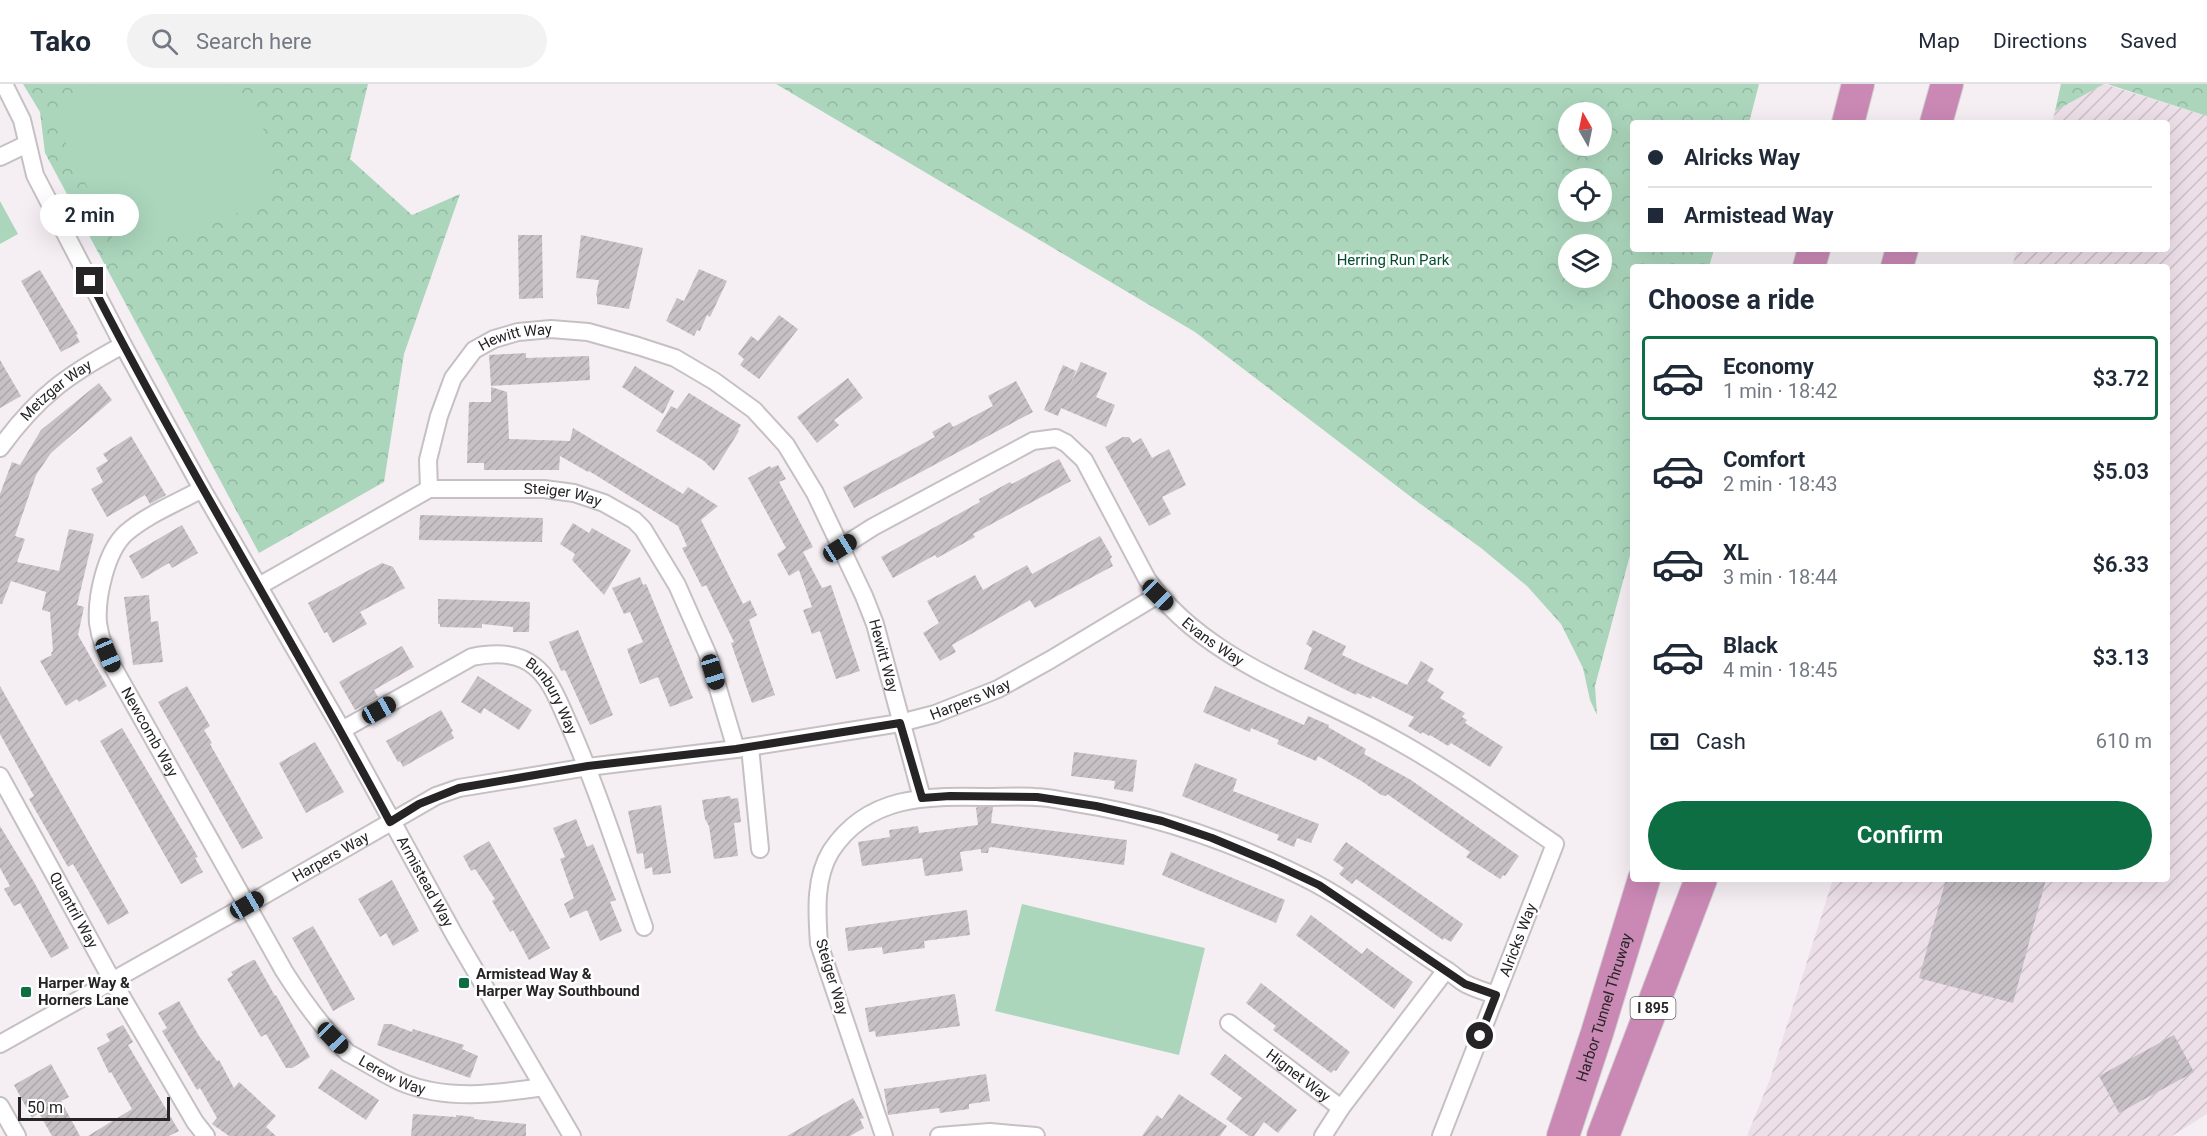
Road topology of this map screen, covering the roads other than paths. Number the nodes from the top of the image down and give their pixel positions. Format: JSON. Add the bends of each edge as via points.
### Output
{"nodes":[{"id":1,"x":4,"y":84,"type":"edge"},
{"id":2,"x":1858,"y":84,"type":"edge"},
{"id":3,"x":1947,"y":84,"type":"edge"},
{"id":4,"x":1849,"y":120,"type":"edge"},
{"id":5,"x":1937,"y":120,"type":"edge"},
{"id":6,"x":27,"y":144,"type":"junction"},
{"id":7,"x":0,"y":157,"type":"edge"},
{"id":8,"x":123,"y":345,"type":"junction"},
{"id":9,"x":0,"y":448,"type":"edge"},
{"id":10,"x":202,"y":489,"type":"junction"},
{"id":11,"x":429,"y":489,"type":"junction"},
{"id":12,"x":840,"y":548,"type":"junction"},
{"id":13,"x":259,"y":586,"type":"junction"},
{"id":14,"x":1158,"y":595,"type":"junction"},
{"id":15,"x":900,"y":723,"type":"junction"},
{"id":16,"x":342,"y":730,"type":"junction"},
{"id":17,"x":743,"y":748,"type":"junction"},
{"id":18,"x":588,"y":766,"type":"junction"},
{"id":19,"x":0,"y":776,"type":"edge"},
{"id":20,"x":922,"y":798,"type":"junction"},
{"id":21,"x":390,"y":822,"type":"junction"},
{"id":22,"x":1555,"y":844,"type":"joint"},
{"id":23,"x":760,"y":849,"type":"dead end"},
{"id":24,"x":1643,"y":882,"type":"edge"},
{"id":25,"x":1700,"y":882,"type":"edge"},
{"id":26,"x":247,"y":905,"type":"junction"},
{"id":27,"x":644,"y":927,"type":"dead end"},
{"id":28,"x":1446,"y":970,"type":"junction"},
{"id":29,"x":112,"y":980,"type":"junction"},
{"id":30,"x":1496,"y":995,"type":"junction"},
{"id":31,"x":1229,"y":1023,"type":"dead end"},
{"id":32,"x":0,"y":1044,"type":"edge"},
{"id":33,"x":543,"y":1087,"type":"junction"},
{"id":34,"x":0,"y":1106,"type":"edge"},
{"id":35,"x":1341,"y":1108,"type":"junction"},
{"id":36,"x":17,"y":1136,"type":"edge"},
{"id":37,"x":206,"y":1136,"type":"edge"},
{"id":38,"x":572,"y":1136,"type":"edge"},
{"id":39,"x":884,"y":1136,"type":"edge"},
{"id":40,"x":939,"y":1136,"type":"edge"},
{"id":41,"x":1036,"y":1136,"type":"edge"},
{"id":42,"x":1323,"y":1136,"type":"edge"},
{"id":43,"x":1441,"y":1136,"type":"edge"},
{"id":44,"x":1563,"y":1136,"type":"edge"},
{"id":45,"x":1603,"y":1136,"type":"edge"}],
"edges":[{"from":1,"to":6,"type":"street","name":"Armistead Way","via":[[22,120]]},
{"from":2,"to":4,"type":"highway"},
{"from":3,"to":5,"type":"highway"},
{"from":6,"to":7,"type":"street"},
{"from":6,"to":8,"type":"street","name":"Armistead Way","via":[[35,175]]},
{"from":8,"to":9,"type":"street","name":"Metzgar Way","via":[[79,368],[43,396]]},
{"from":8,"to":10,"type":"street","name":"Armistead Way"},
{"from":10,"to":13,"type":"street","name":"Armistead Way"},
{"from":10,"to":26,"type":"street","name":"Newcomb Way","via":[[143,519],[124,535],[106,567],[98,622],[113,667]]},
{"from":11,"to":12,"type":"street","name":"Hewitt Way","via":[[428,460],[439,416],[453,378],[474,350],[518,332],[588,332],[675,358],[754,410],[786,445],[815,493]]},
{"from":11,"to":13,"type":"street","name":"Steiger Way"},
{"from":11,"to":17,"type":"street","name":"Steiger Way","via":[[544,489],[574,493],[604,503],[634,520],[661,558],[694,622]]},
{"from":12,"to":14,"type":"street","name":"Evans Way","via":[[1033,441],[1056,438],[1084,460]]},
{"from":12,"to":15,"type":"street","name":"Hewitt Way","via":[[875,624]]},
{"from":13,"to":16,"type":"street","name":"Armistead Way"},
{"from":14,"to":15,"type":"street","name":"Harpers Way","via":[[998,689]]},
{"from":14,"to":22,"type":"street","name":"Evans Way","via":[[1196,631],[1235,658],[1427,757]]},
{"from":15,"to":17,"type":"street","name":"Harpers Way"},
{"from":15,"to":20,"type":"street","name":"Hewitt Way"},
{"from":16,"to":18,"type":"street","name":"Bunbury Way","via":[[472,657],[489,653],[534,665],[549,683]]},
{"from":16,"to":21,"type":"street","name":"Armistead Way"},
{"from":17,"to":18,"type":"street","name":"Harpers Way"},
{"from":17,"to":23,"type":"street","name":"Steiger Way"},
{"from":18,"to":21,"type":"street","name":"Harpers Way","via":[[459,788],[419,804]]},
{"from":18,"to":27,"type":"street","name":"Bunbury Way"},
{"from":19,"to":29,"type":"street","name":"Quantril Way"},
{"from":20,"to":28,"type":"street","via":[[1037,797],[1162,821],[1305,878]]},
{"from":20,"to":39,"type":"street","name":"Steiger Way","via":[[891,804],[846,832],[831,852],[818,888],[819,944]]},
{"from":21,"to":26,"type":"street","name":"Harpers Way"},
{"from":21,"to":33,"type":"street","name":"Armistead Way"},
{"from":22,"to":30,"type":"street","name":"Alricks Way"},
{"from":24,"to":44,"type":"highway","name":"Harbor Tunnel Thruway","number":"I 895"},
{"from":25,"to":45,"type":"highway","number":"I 895"},
{"from":26,"to":29,"type":"street","name":"Harpers Way"},
{"from":26,"to":33,"type":"street","name":"Lerew Way","via":[[302,999],[348,1053],[401,1082],[433,1092],[471,1095]]},
{"from":28,"to":30,"type":"street","via":[[1465,984]]},
{"from":28,"to":35,"type":"street"},
{"from":29,"to":32,"type":"street","name":"Harpers Way"},
{"from":29,"to":37,"type":"street","name":"Quantril Way"},
{"from":30,"to":43,"type":"street","name":"Alricks Way"},
{"from":31,"to":35,"type":"street","name":"Hignet Way"},
{"from":33,"to":38,"type":"street","name":"Armistead Way"},
{"from":34,"to":36,"type":"street"},
{"from":35,"to":42,"type":"street","name":"Hignet Way"},
{"from":40,"to":41,"type":"street","via":[[990,1132]]}]}
